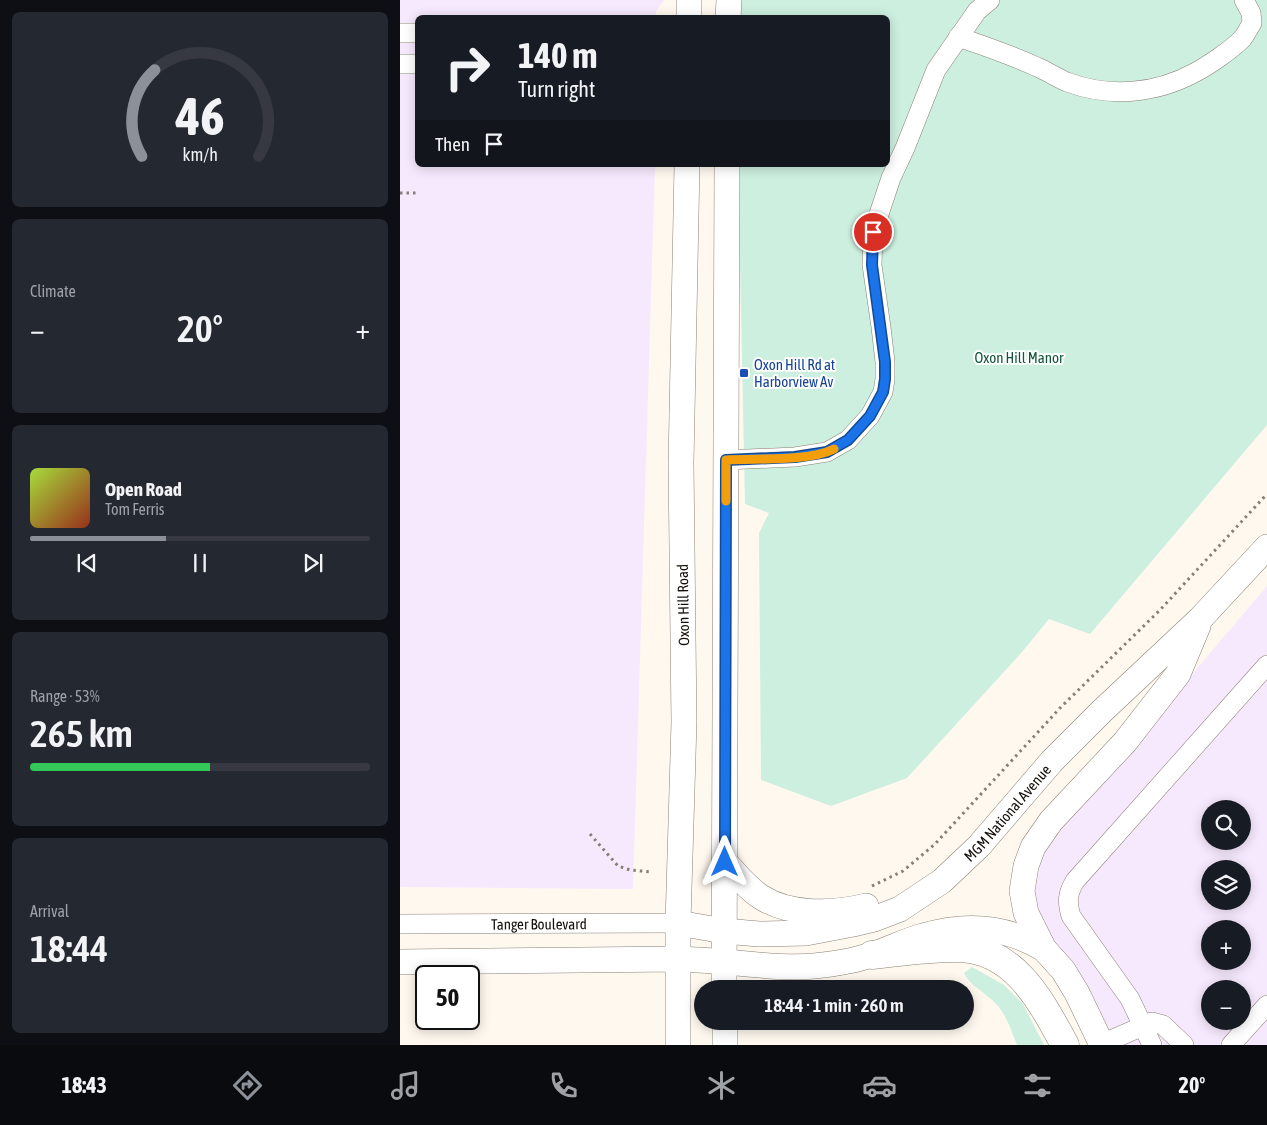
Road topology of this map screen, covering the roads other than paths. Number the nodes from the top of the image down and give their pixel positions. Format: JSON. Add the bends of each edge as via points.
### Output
{"nodes":[{"id":1,"x":689,"y":0,"type":"edge"},
{"id":2,"x":728,"y":0,"type":"edge"},
{"id":3,"x":990,"y":0,"type":"edge"},
{"id":4,"x":1244,"y":0,"type":"edge"},
{"id":5,"x":689,"y":15,"type":"edge"},
{"id":6,"x":728,"y":15,"type":"edge"},
{"id":7,"x":400,"y":33,"type":"edge"},
{"id":8,"x":415,"y":33,"type":"edge"},
{"id":9,"x":958,"y":37,"type":"junction"},
{"id":10,"x":400,"y":64,"type":"edge"},
{"id":11,"x":415,"y":64,"type":"edge"},
{"id":12,"x":687,"y":167,"type":"edge"},
{"id":13,"x":727,"y":167,"type":"edge"},
{"id":14,"x":726,"y":460,"type":"junction"},
{"id":15,"x":1267,"y":547,"type":"edge"},
{"id":16,"x":1200,"y":619,"type":"junction"},
{"id":17,"x":1267,"y":665,"type":"edge"},
{"id":18,"x":725,"y":862,"type":"junction"},
{"id":19,"x":942,"y":881,"type":"junction"},
{"id":20,"x":678,"y":923,"type":"junction"},
{"id":21,"x":400,"y":924,"type":"edge"},
{"id":22,"x":724,"y":931,"type":"junction"},
{"id":23,"x":1044,"y":949,"type":"junction"},
{"id":24,"x":872,"y":955,"type":"junction"},
{"id":25,"x":678,"y":959,"type":"junction"},
{"id":26,"x":400,"y":962,"type":"edge"},
{"id":27,"x":724,"y":962,"type":"junction"},
{"id":28,"x":724,"y":980,"type":"edge"},
{"id":29,"x":1267,"y":1005,"type":"edge"},
{"id":30,"x":1143,"y":1026,"type":"junction"},
{"id":31,"x":724,"y":1030,"type":"edge"},
{"id":32,"x":678,"y":1045,"type":"edge"},
{"id":33,"x":725,"y":1045,"type":"edge"},
{"id":34,"x":1065,"y":1045,"type":"edge"},
{"id":35,"x":1102,"y":1045,"type":"edge"},
{"id":36,"x":1152,"y":1045,"type":"edge"},
{"id":37,"x":1184,"y":1045,"type":"edge"},
{"id":38,"x":1231,"y":1045,"type":"edge"}],
"edges":[{"from":1,"to":5,"type":"main road"},
{"from":2,"to":6,"type":"main road"},
{"from":3,"to":9,"type":"street","via":[[977,11]]},
{"from":4,"to":9,"type":"street","via":[[1252,23],[1241,39],[1185,78],[1140,91],[1091,89]]},
{"from":7,"to":8,"type":"street"},
{"from":9,"to":14,"type":"street","via":[[936,70],[891,178],[873,232],[872,265],[885,362],[880,400],[848,440],[827,452]]},
{"from":10,"to":11,"type":"street"},
{"from":12,"to":20,"type":"main road","name":"Oxon Hill Road","via":[[681,462],[684,722]]},
{"from":13,"to":14,"type":"main road"},
{"from":14,"to":18,"type":"main road"},
{"from":15,"to":16,"type":"main road","name":"MGM National Avenue"},
{"from":16,"to":19,"type":"main road","name":"MGM National Avenue","via":[[1052,761],[979,846]]},
{"from":16,"to":23,"type":"main road","via":[[1178,674],[1125,742],[1051,821],[1033,847],[1022,891],[1026,913]]},
{"from":17,"to":30,"type":"street","via":[[1070,890],[1067,902],[1071,916],[1130,999]]},
{"from":18,"to":19,"type":"main road","via":[[762,897],[787,908],[807,911],[864,906]]},
{"from":18,"to":22,"type":"main road"},
{"from":19,"to":22,"type":"main road","name":"MGM National Avenue","via":[[900,909],[853,924],[806,933]]},
{"from":20,"to":21,"type":"street","name":"Tanger Boulevard"},
{"from":20,"to":22,"type":"main road","name":"MGM National Avenue"},
{"from":20,"to":25,"type":"main road","name":"Oxon Hill Road"},
{"from":22,"to":27,"type":"main road"},
{"from":23,"to":24,"type":"main road","via":[[1026,938],[996,930],[976,929],[923,936]]},
{"from":23,"to":35,"type":"main road","via":[[1063,970],[1077,993]]},
{"from":24,"to":27,"type":"main road","via":[[813,966]]},
{"from":24,"to":34,"type":"highway","via":[[962,948],[997,959],[1023,979],[1043,1004]]},
{"from":25,"to":26,"type":"main road"},
{"from":25,"to":27,"type":"main road"},
{"from":25,"to":32,"type":"main road","name":"Oxon Hill Road"},
{"from":27,"to":28,"type":"main road"},
{"from":29,"to":38,"type":"street"},
{"from":30,"to":35,"type":"street"},
{"from":30,"to":36,"type":"street"},
{"from":30,"to":37,"type":"street","via":[[1152,1022],[1163,1025]]},
{"from":31,"to":33,"type":"main road"}]}
